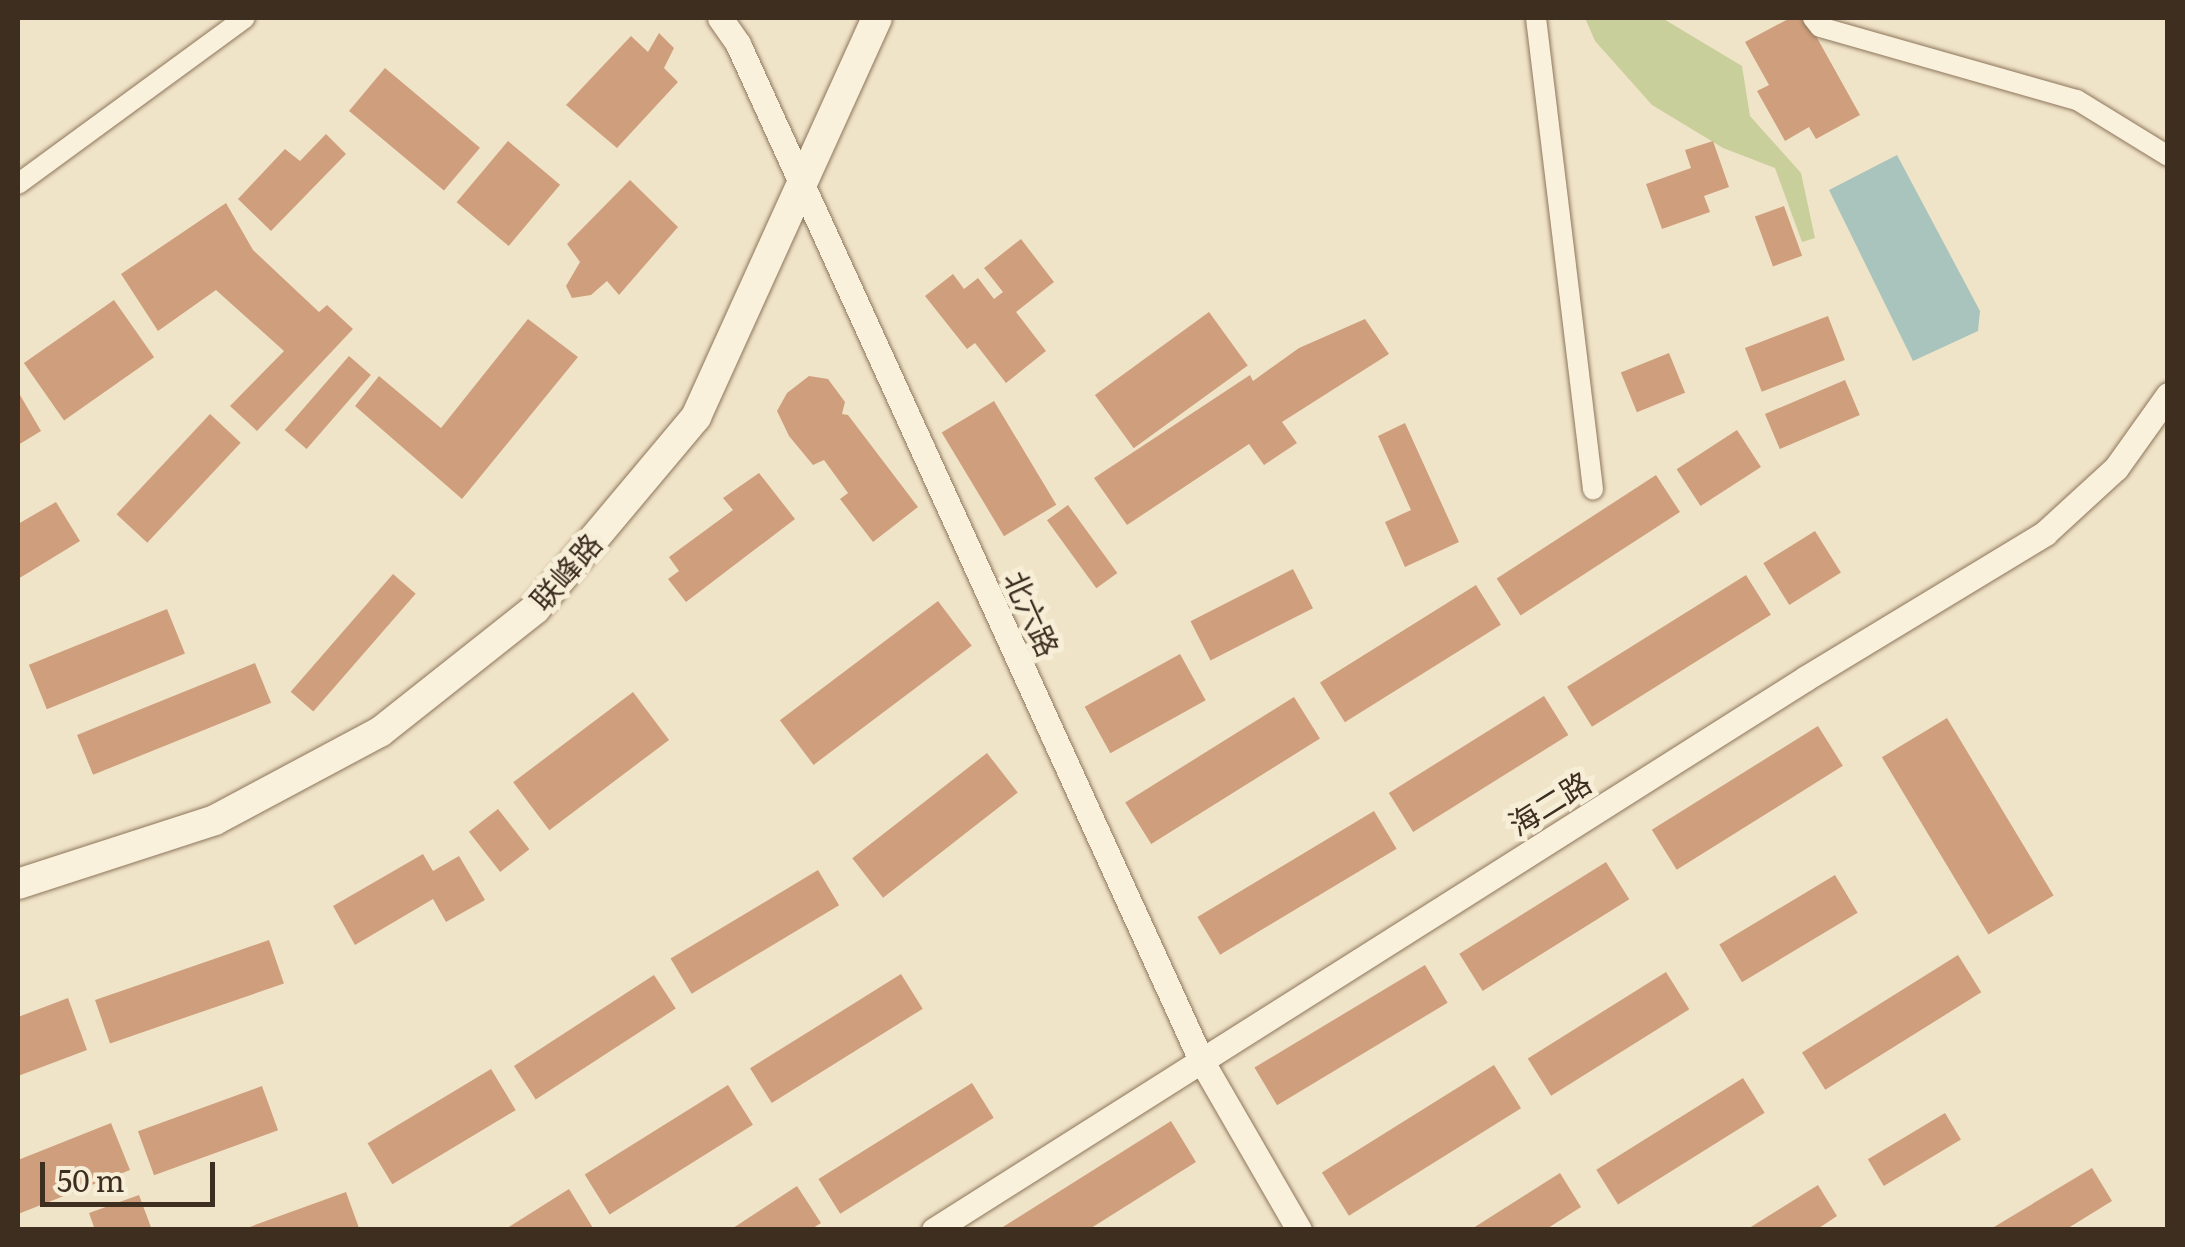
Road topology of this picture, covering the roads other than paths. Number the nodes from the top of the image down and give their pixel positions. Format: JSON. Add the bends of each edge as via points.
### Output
{"nodes":[{"id":1,"x":244,"y":18,"type":"edge"},
{"id":2,"x":720,"y":18,"type":"edge"},
{"id":3,"x":877,"y":18,"type":"edge"},
{"id":4,"x":1536,"y":18,"type":"edge"},
{"id":5,"x":1813,"y":18,"type":"edge"},
{"id":6,"x":2168,"y":156,"type":"edge"},
{"id":7,"x":18,"y":184,"type":"edge"},
{"id":8,"x":803,"y":186,"type":"junction"},
{"id":9,"x":2168,"y":395,"type":"edge"},
{"id":10,"x":1593,"y":490,"type":"dead end"},
{"id":11,"x":18,"y":884,"type":"edge"},
{"id":12,"x":1201,"y":1060,"type":"junction"},
{"id":13,"x":934,"y":1230,"type":"edge"},
{"id":14,"x":1299,"y":1230,"type":"edge"}],
"edges":[{"from":1,"to":7,"type":"street"},
{"from":2,"to":8,"type":"street","name":"北六路"},
{"from":3,"to":8,"type":"main road","name":"联峰路"},
{"from":4,"to":10,"type":"street"},
{"from":5,"to":6,"type":"street","via":[[1820,27],[2077,100]]},
{"from":8,"to":11,"type":"main road","name":"联峰路","via":[[696,417],[535,609],[380,732],[215,820]]},
{"from":8,"to":12,"type":"street","name":"北六路"},
{"from":9,"to":12,"type":"street","name":"海二路","via":[[2116,468],[2045,533]]},
{"from":12,"to":13,"type":"street","name":"海二路"},
{"from":12,"to":14,"type":"street","name":"北六路"}]}
